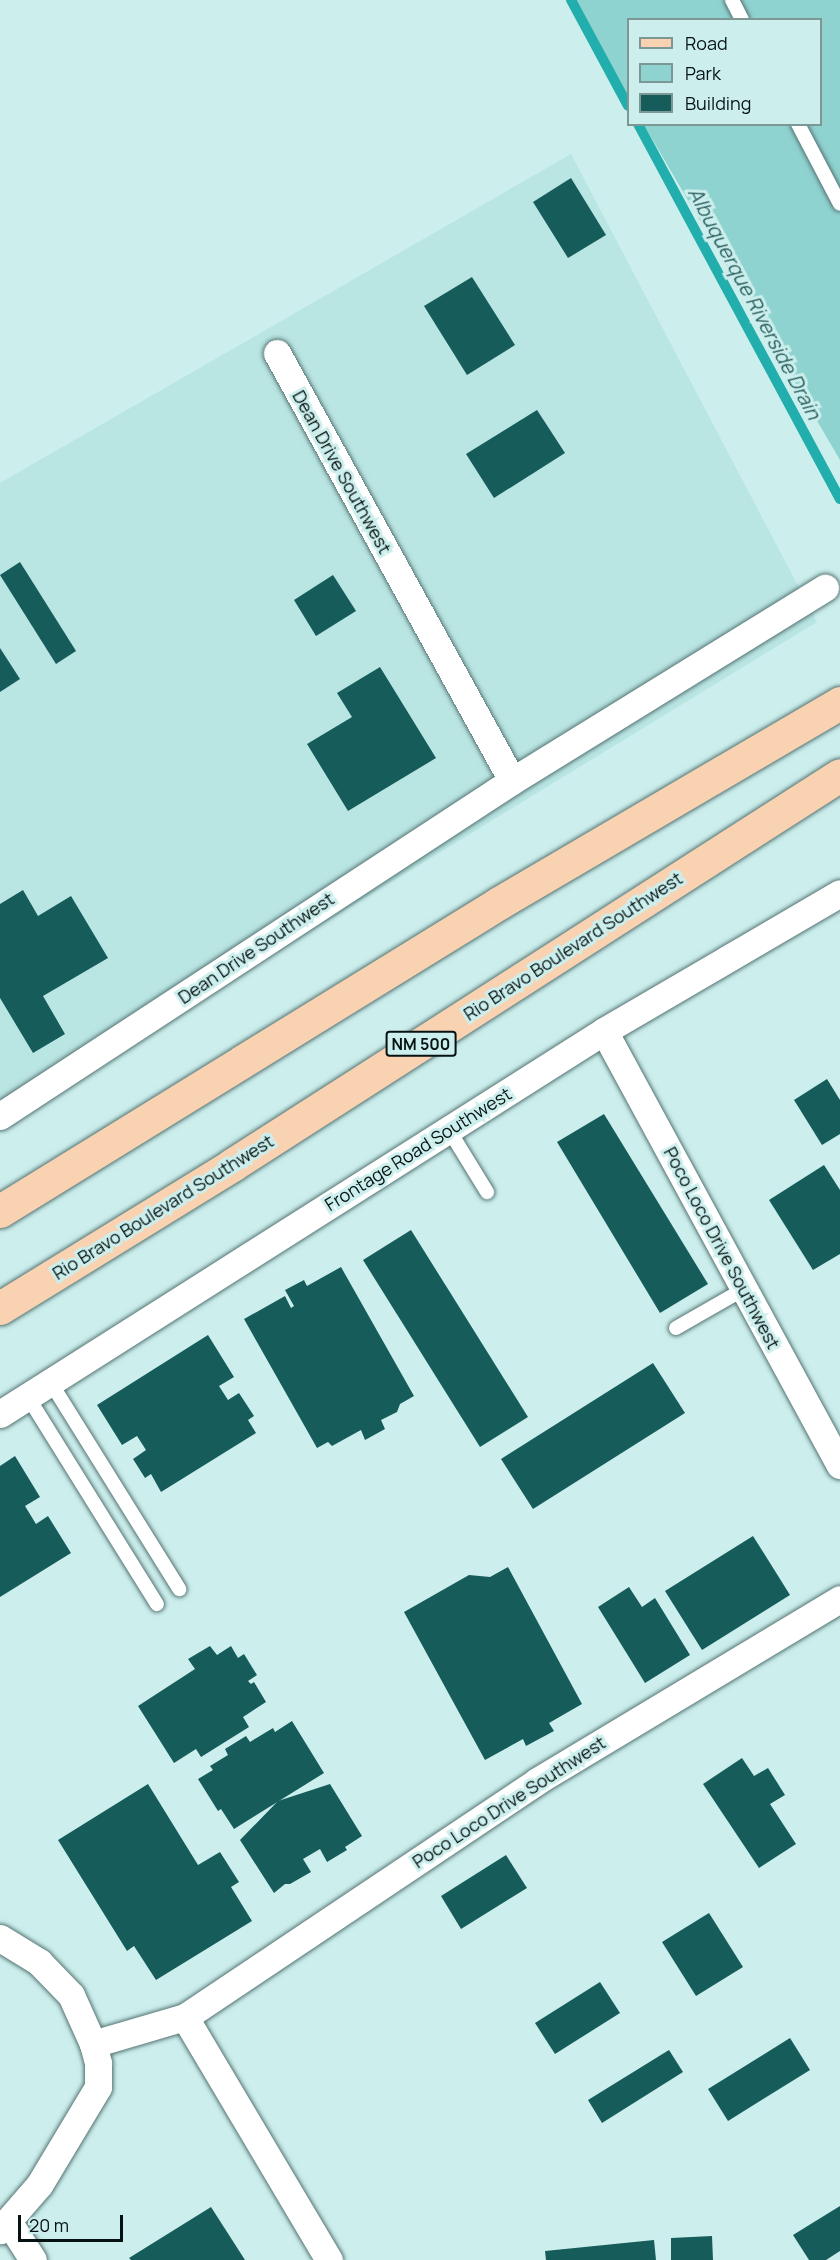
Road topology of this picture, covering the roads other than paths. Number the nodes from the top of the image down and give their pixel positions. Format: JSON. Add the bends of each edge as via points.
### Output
{"nodes":[{"id":1,"x":732,"y":0,"type":"edge"},
{"id":2,"x":741,"y":18,"type":"edge"},
{"id":3,"x":799,"y":126,"type":"edge"},
{"id":4,"x":840,"y":204,"type":"edge"},
{"id":5,"x":276,"y":353,"type":"dead end"},
{"id":6,"x":825,"y":588,"type":"dead end"},
{"id":7,"x":840,"y":703,"type":"edge"},
{"id":8,"x":840,"y":775,"type":"edge"},
{"id":9,"x":512,"y":781,"type":"junction"},
{"id":10,"x":840,"y":893,"type":"edge"},
{"id":11,"x":604,"y":1031,"type":"junction"},
{"id":12,"x":0,"y":1116,"type":"edge"},
{"id":13,"x":449,"y":1130,"type":"junction"},
{"id":14,"x":487,"y":1192,"type":"dead end"},
{"id":15,"x":0,"y":1211,"type":"edge"},
{"id":16,"x":744,"y":1289,"type":"junction"},
{"id":17,"x":0,"y":1308,"type":"edge"},
{"id":18,"x":676,"y":1328,"type":"dead end"},
{"id":19,"x":51,"y":1383,"type":"junction"},
{"id":20,"x":28,"y":1397,"type":"junction"},
{"id":21,"x":0,"y":1414,"type":"edge"},
{"id":22,"x":840,"y":1466,"type":"edge"},
{"id":23,"x":179,"y":1589,"type":"dead end"},
{"id":24,"x":840,"y":1599,"type":"edge"},
{"id":25,"x":157,"y":1604,"type":"dead end"},
{"id":26,"x":0,"y":1938,"type":"edge"},
{"id":27,"x":185,"y":2017,"type":"junction"},
{"id":28,"x":93,"y":2044,"type":"junction"},
{"id":29,"x":4,"y":2225,"type":"edge"},
{"id":30,"x":33,"y":2260,"type":"edge"},
{"id":31,"x":329,"y":2260,"type":"edge"}],
"edges":[{"from":1,"to":2,"type":"lane"},
{"from":3,"to":4,"type":"lane"},
{"from":5,"to":9,"type":"street","name":"Dean Drive Southwest"},
{"from":6,"to":9,"type":"street","name":"Dean Drive Southwest"},
{"from":7,"to":15,"type":"main road","via":[[499,903]]},
{"from":8,"to":17,"type":"main road","name":"Rio Bravo Boulevard Southwest","number":"NM 500","via":[[232,1165]]},
{"from":9,"to":12,"type":"street","name":"Dean Drive Southwest"},
{"from":10,"to":11,"type":"street","name":"Frontage Road Southwest"},
{"from":11,"to":13,"type":"street","name":"Frontage Road Southwest"},
{"from":11,"to":16,"type":"street","name":"Poco Loco Drive Southwest"},
{"from":13,"to":14,"type":"lane"},
{"from":13,"to":19,"type":"street","name":"Frontage Road Southwest"},
{"from":16,"to":18,"type":"lane"},
{"from":16,"to":22,"type":"street","name":"Poco Loco Drive Southwest"},
{"from":19,"to":20,"type":"street","name":"Frontage Road Southwest"},
{"from":19,"to":23,"type":"lane"},
{"from":20,"to":21,"type":"street","name":"Frontage Road Southwest"},
{"from":20,"to":25,"type":"lane"},
{"from":24,"to":27,"type":"street","name":"Poco Loco Drive Southwest","via":[[537,1781]]},
{"from":26,"to":28,"type":"street","via":[[39,1962],[71,1995]]},
{"from":27,"to":28,"type":"street","name":"Poco Loco Drive Southwest"},
{"from":27,"to":31,"type":"street"},
{"from":28,"to":29,"type":"street","via":[[98,2087],[39,2185]]},
{"from":29,"to":30,"type":"street"}]}
